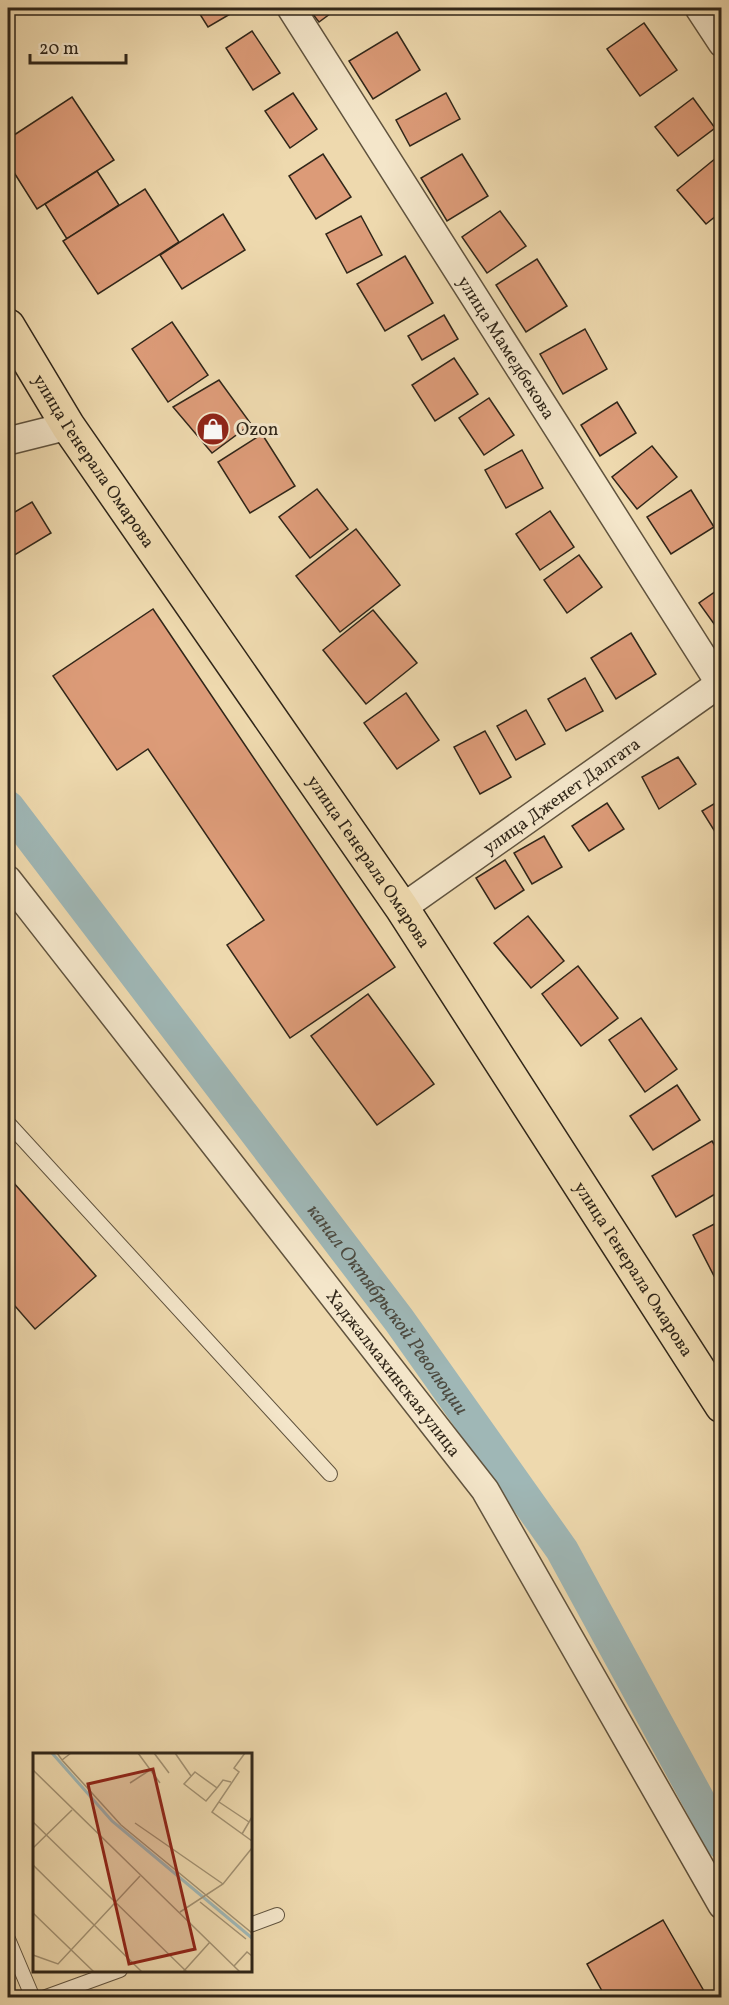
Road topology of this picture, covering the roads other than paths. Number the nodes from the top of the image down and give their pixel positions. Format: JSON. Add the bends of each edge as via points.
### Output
{"nodes":[{"id":1,"x":291,"y":8,"type":"edge"},
{"id":2,"x":699,"y":8,"type":"edge"},
{"id":3,"x":722,"y":43,"type":"edge"},
{"id":4,"x":8,"y":319,"type":"edge"},
{"id":5,"x":8,"y":326,"type":"edge"},
{"id":6,"x":68,"y":426,"type":"junction"},
{"id":7,"x":8,"y":441,"type":"edge"},
{"id":8,"x":721,"y":684,"type":"edge"},
{"id":9,"x":8,"y":880,"type":"edge"},
{"id":10,"x":403,"y":907,"type":"junction"},
{"id":11,"x":8,"y":1123,"type":"edge"},
{"id":12,"x":722,"y":1395,"type":"edge"},
{"id":13,"x":722,"y":1406,"type":"edge"},
{"id":14,"x":330,"y":1474,"type":"dead end"},
{"id":15,"x":722,"y":1905,"type":"edge"},
{"id":16,"x":277,"y":1915,"type":"dead end"},
{"id":17,"x":252,"y":1924,"type":"edge"},
{"id":18,"x":8,"y":1939,"type":"edge"},
{"id":19,"x":117,"y":1972,"type":"edge"},
{"id":20,"x":33,"y":1998,"type":"edge"},
{"id":21,"x":43,"y":1998,"type":"edge"}],
"edges":[{"from":1,"to":8,"type":"street","name":"улица Мамедбекова"},
{"from":2,"to":3,"type":"street"},
{"from":4,"to":10,"type":"main road","name":"улица Генерала Омарова","via":[[72,424]]},
{"from":5,"to":6,"type":"main road","name":"улица Генерала Омарова"},
{"from":6,"to":7,"type":"street"},
{"from":6,"to":10,"type":"main road","name":"улица Генерала Омарова"},
{"from":8,"to":10,"type":"street","name":"улица Дженет Далгата"},
{"from":9,"to":15,"type":"street","name":"Хаджалмахинская улица","via":[[485,1490]]},
{"from":10,"to":12,"type":"main road","name":"улица Генерала Омарова"},
{"from":10,"to":13,"type":"main road","name":"улица Генерала Омарова"},
{"from":11,"to":14,"type":"lane"},
{"from":16,"to":17,"type":"lane"},
{"from":18,"to":20,"type":"lane"},
{"from":19,"to":21,"type":"lane"}]}
